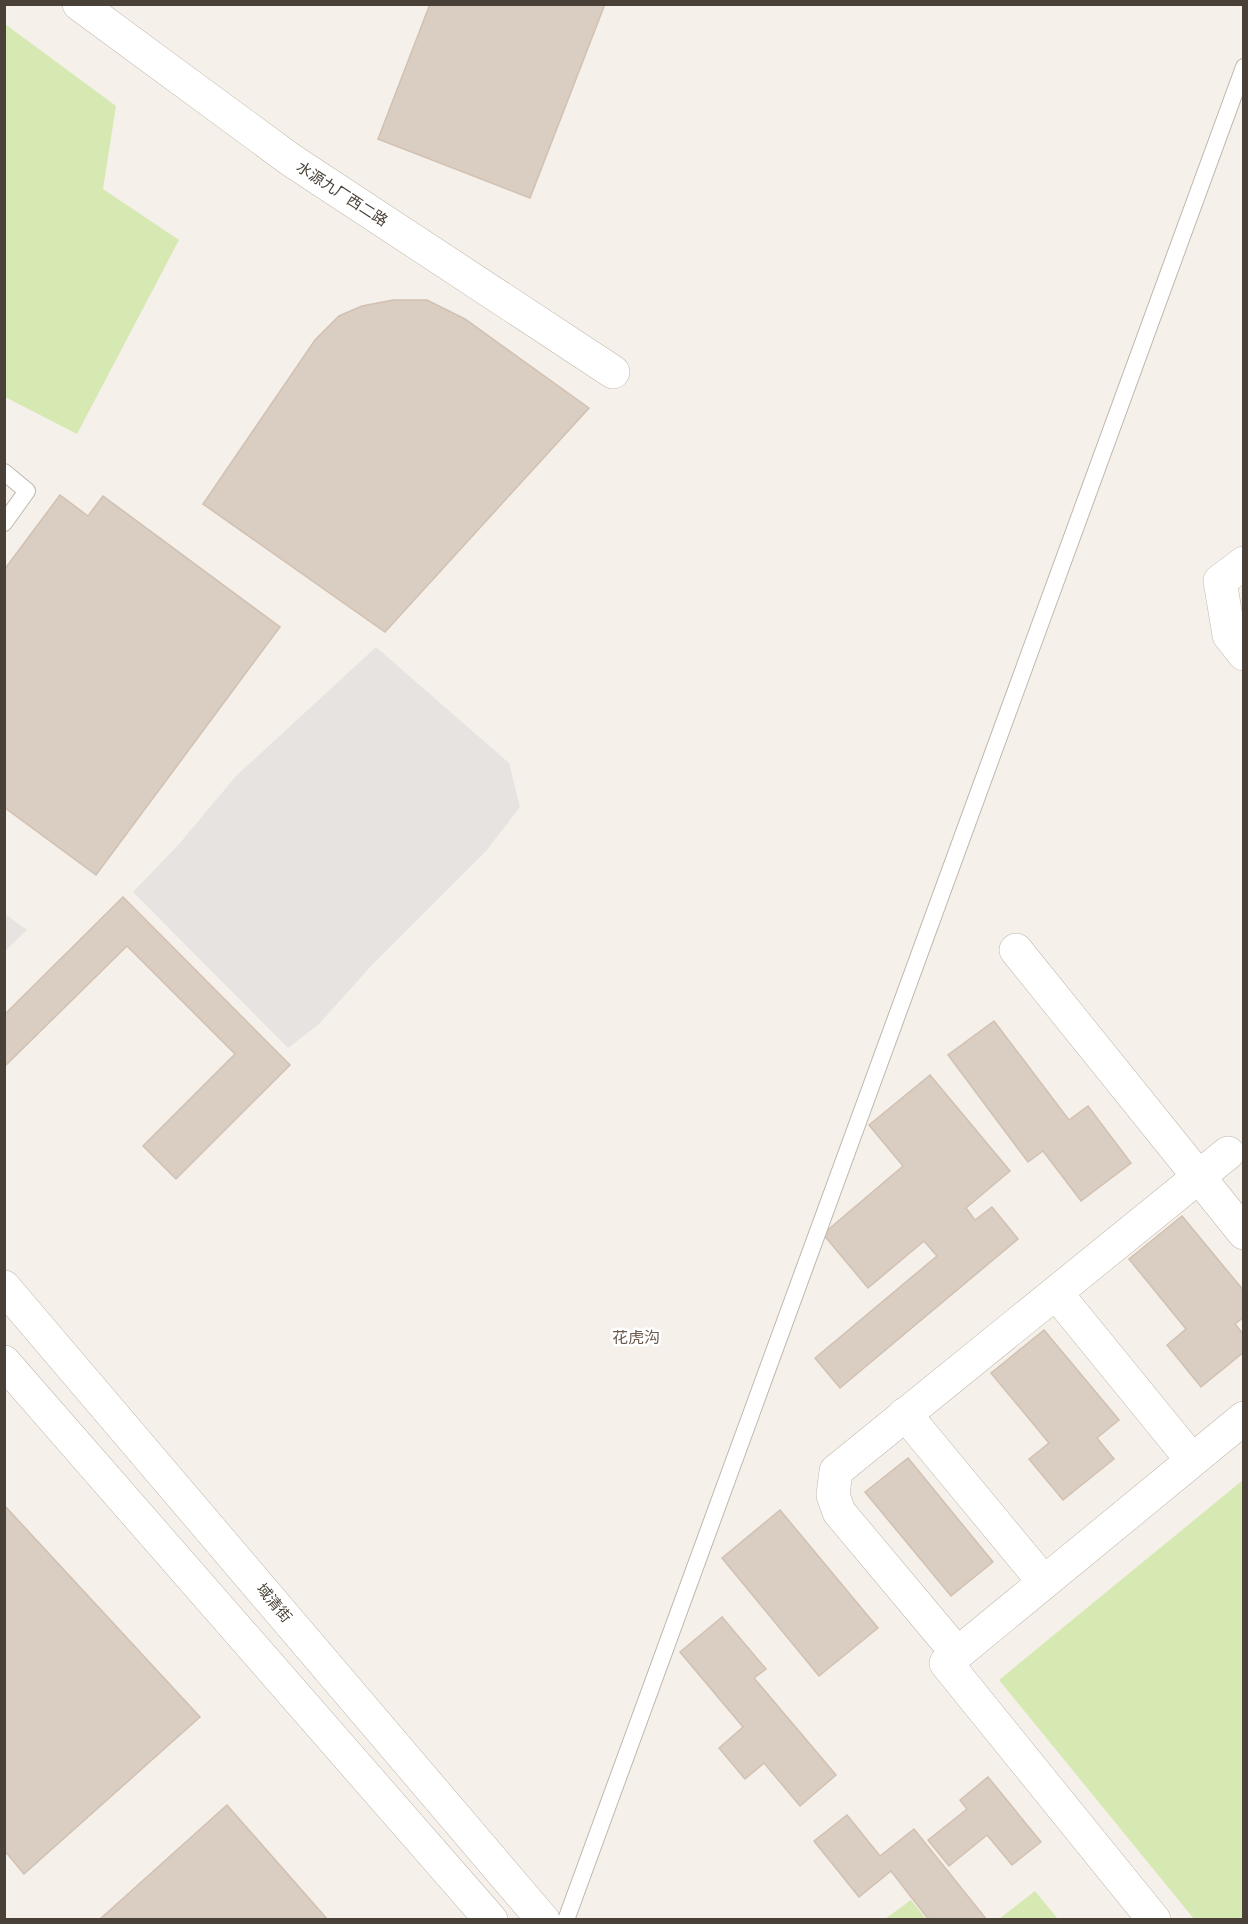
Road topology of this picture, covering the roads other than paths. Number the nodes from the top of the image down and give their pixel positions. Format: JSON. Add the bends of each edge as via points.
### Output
{"nodes":[{"id":1,"x":79,"y":4,"type":"edge"},
{"id":2,"x":1244,"y":67,"type":"edge"},
{"id":3,"x":613,"y":372,"type":"dead end"},
{"id":4,"x":4,"y":472,"type":"edge"},
{"id":5,"x":4,"y":523,"type":"edge"},
{"id":6,"x":1244,"y":563,"type":"edge"},
{"id":7,"x":1244,"y":654,"type":"edge"},
{"id":8,"x":1016,"y":950,"type":"dead end"},
{"id":9,"x":1228,"y":1153,"type":"dead end"},
{"id":10,"x":1198,"y":1177,"type":"junction"},
{"id":11,"x":1244,"y":1233,"type":"edge"},
{"id":12,"x":4,"y":1287,"type":"edge"},
{"id":13,"x":1056,"y":1293,"type":"junction"},
{"id":14,"x":4,"y":1362,"type":"edge"},
{"id":15,"x":905,"y":1414,"type":"junction"},
{"id":16,"x":1244,"y":1418,"type":"edge"},
{"id":17,"x":1192,"y":1461,"type":"junction"},
{"id":18,"x":1044,"y":1582,"type":"junction"},
{"id":19,"x":957,"y":1653,"type":"junction"},
{"id":20,"x":491,"y":1920,"type":"edge"},
{"id":21,"x":543,"y":1920,"type":"edge"},
{"id":22,"x":566,"y":1920,"type":"edge"},
{"id":23,"x":1154,"y":1920,"type":"edge"}],
"edges":[{"from":1,"to":3,"type":"street","name":"水源九厂西二路","via":[[291,160]]},
{"from":2,"to":22,"type":"lane"},
{"from":4,"to":5,"type":"lane","via":[[27,491]]},
{"from":6,"to":7,"type":"street","via":[[1220,581],[1228,635]]},
{"from":8,"to":10,"type":"street"},
{"from":9,"to":10,"type":"street"},
{"from":10,"to":11,"type":"street"},
{"from":10,"to":13,"type":"street"},
{"from":12,"to":21,"type":"street","name":"域清街"},
{"from":13,"to":15,"type":"street"},
{"from":13,"to":17,"type":"street"},
{"from":14,"to":20,"type":"street"},
{"from":15,"to":18,"type":"street"},
{"from":15,"to":19,"type":"street","via":[[836,1471],[833,1495],[839,1512]]},
{"from":16,"to":17,"type":"street"},
{"from":17,"to":18,"type":"street"},
{"from":18,"to":19,"type":"street"},
{"from":19,"to":23,"type":"street","via":[[946,1663]]}]}
